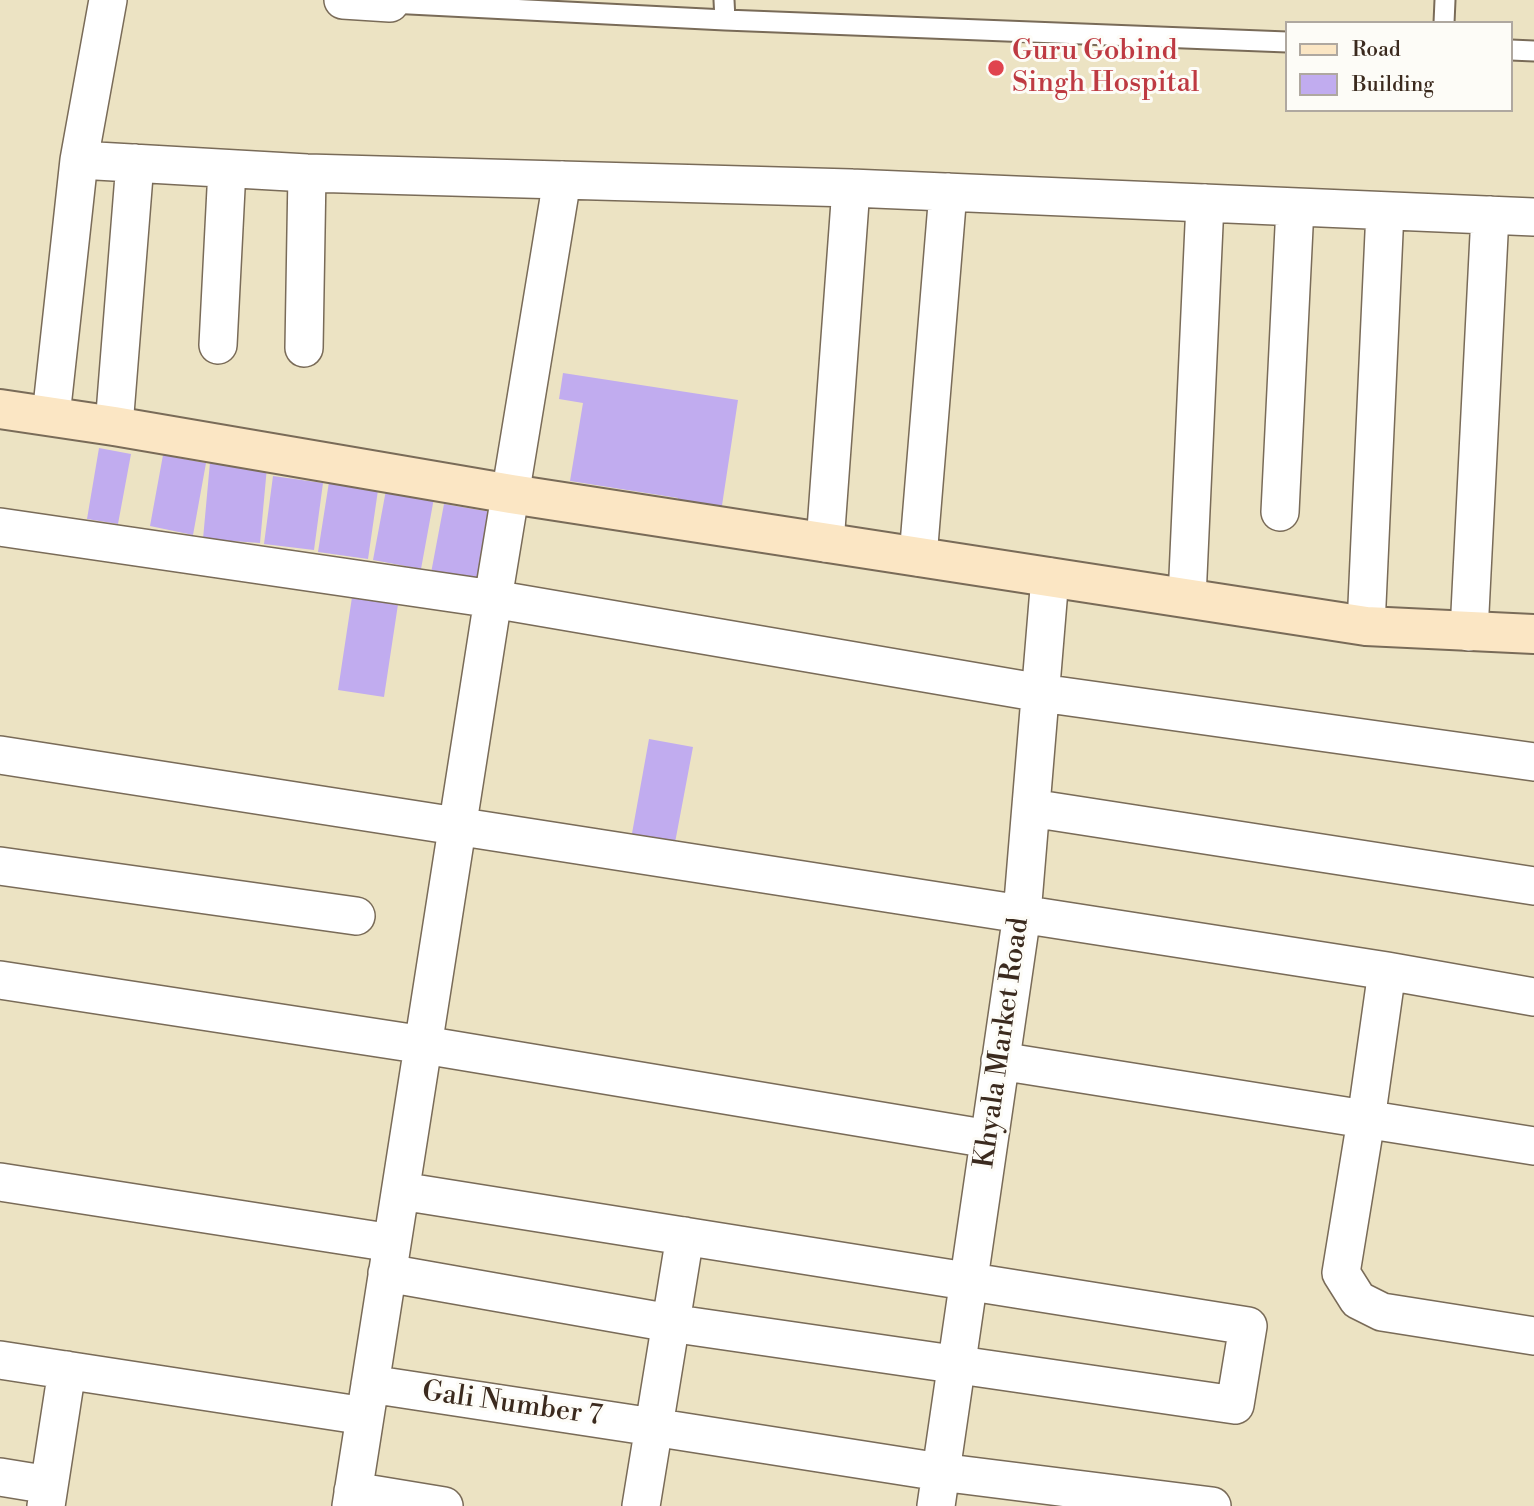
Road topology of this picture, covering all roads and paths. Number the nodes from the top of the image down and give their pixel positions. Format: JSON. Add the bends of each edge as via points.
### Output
{"nodes":[{"id":1,"x":108,"y":0,"type":"edge"},
{"id":2,"x":344,"y":0,"type":"edge"},
{"id":3,"x":723,"y":0,"type":"edge"},
{"id":4,"x":1445,"y":0,"type":"edge"},
{"id":5,"x":390,"y":1,"type":"edge"},
{"id":6,"x":724,"y":20,"type":"junction"},
{"id":7,"x":1444,"y":21,"type":"edge"},
{"id":8,"x":1286,"y":42,"type":"edge"},
{"id":9,"x":1513,"y":50,"type":"edge"},
{"id":10,"x":1534,"y":51,"type":"edge"},
{"id":11,"x":79,"y":160,"type":"junction"},
{"id":12,"x":135,"y":163,"type":"junction"},
{"id":13,"x":227,"y":169,"type":"junction"},
{"id":14,"x":307,"y":173,"type":"junction"},
{"id":15,"x":562,"y":180,"type":"junction"},
{"id":16,"x":851,"y":188,"type":"junction"},
{"id":17,"x":948,"y":192,"type":"junction"},
{"id":18,"x":1205,"y":203,"type":"junction"},
{"id":19,"x":1295,"y":207,"type":"junction"},
{"id":20,"x":1385,"y":211,"type":"junction"},
{"id":21,"x":1489,"y":215,"type":"junction"},
{"id":22,"x":1534,"y":217,"type":"edge"},
{"id":23,"x":218,"y":345,"type":"dead end"},
{"id":24,"x":304,"y":348,"type":"dead end"},
{"id":25,"x":0,"y":409,"type":"edge"},
{"id":26,"x":51,"y":416,"type":"junction"},
{"id":27,"x":114,"y":426,"type":"junction"},
{"id":28,"x":511,"y":494,"type":"junction"},
{"id":29,"x":1280,"y":512,"type":"dead end"},
{"id":30,"x":0,"y":527,"type":"edge"},
{"id":31,"x":825,"y":543,"type":"junction"},
{"id":32,"x":918,"y":557,"type":"junction"},
{"id":33,"x":1050,"y":577,"type":"junction"},
{"id":34,"x":1187,"y":598,"type":"junction"},
{"id":35,"x":493,"y":600,"type":"junction"},
{"id":36,"x":1366,"y":626,"type":"junction"},
{"id":37,"x":1469,"y":632,"type":"junction"},
{"id":38,"x":1534,"y":634,"type":"edge"},
{"id":39,"x":1041,"y":693,"type":"junction"},
{"id":40,"x":0,"y":755,"type":"edge"},
{"id":41,"x":1534,"y":762,"type":"edge"},
{"id":42,"x":1031,"y":808,"type":"junction"},
{"id":43,"x":458,"y":826,"type":"junction"},
{"id":44,"x":0,"y":866,"type":"edge"},
{"id":45,"x":1534,"y":886,"type":"edge"},
{"id":46,"x":1022,"y":914,"type":"junction"},
{"id":47,"x":356,"y":916,"type":"dead end"},
{"id":48,"x":1387,"y":971,"type":"junction"},
{"id":49,"x":0,"y":980,"type":"edge"},
{"id":50,"x":1534,"y":997,"type":"edge"},
{"id":51,"x":424,"y":1045,"type":"junction"},
{"id":52,"x":1000,"y":1061,"type":"junction"},
{"id":53,"x":1366,"y":1120,"type":"junction"},
{"id":54,"x":989,"y":1139,"type":"junction"},
{"id":55,"x":1534,"y":1146,"type":"edge"},
{"id":56,"x":0,"y":1182,"type":"edge"},
{"id":57,"x":401,"y":1191,"type":"junction"},
{"id":58,"x":684,"y":1236,"type":"junction"},
{"id":59,"x":390,"y":1258,"type":"junction"},
{"id":60,"x":968,"y":1282,"type":"junction"},
{"id":61,"x":670,"y":1323,"type":"junction"},
{"id":62,"x":1533,"y":1330,"type":"edge"},
{"id":63,"x":0,"y":1360,"type":"edge"},
{"id":64,"x":956,"y":1363,"type":"junction"},
{"id":65,"x":67,"y":1370,"type":"junction"},
{"id":66,"x":367,"y":1400,"type":"junction"},
{"id":67,"x":653,"y":1427,"type":"junction"},
{"id":68,"x":0,"y":1477,"type":"edge"},
{"id":69,"x":938,"y":1489,"type":"edge"},
{"id":70,"x":48,"y":1496,"type":"edge"},
{"id":71,"x":352,"y":1499,"type":"edge"},
{"id":72,"x":444,"y":1506,"type":"edge"},
{"id":73,"x":641,"y":1506,"type":"edge"},
{"id":74,"x":1212,"y":1506,"type":"edge"}],
"edges":[{"from":1,"to":11,"type":"street"},
{"from":2,"to":5,"type":"street"},
{"from":3,"to":6,"type":"lane"},
{"from":4,"to":7,"type":"lane"},
{"from":5,"to":6,"type":"lane"},
{"from":6,"to":8,"type":"lane"},
{"from":9,"to":10,"type":"lane"},
{"from":11,"to":12,"type":"street"},
{"from":11,"to":26,"type":"street"},
{"from":12,"to":13,"type":"street"},
{"from":12,"to":27,"type":"street"},
{"from":13,"to":14,"type":"street"},
{"from":13,"to":23,"type":"street"},
{"from":14,"to":15,"type":"street"},
{"from":14,"to":24,"type":"street"},
{"from":15,"to":16,"type":"street"},
{"from":15,"to":28,"type":"street"},
{"from":16,"to":17,"type":"street"},
{"from":16,"to":31,"type":"street"},
{"from":17,"to":18,"type":"street"},
{"from":17,"to":32,"type":"street"},
{"from":18,"to":19,"type":"street"},
{"from":18,"to":34,"type":"street"},
{"from":19,"to":20,"type":"street"},
{"from":19,"to":29,"type":"street"},
{"from":20,"to":21,"type":"street"},
{"from":20,"to":36,"type":"street"},
{"from":21,"to":22,"type":"street"},
{"from":21,"to":37,"type":"street"},
{"from":25,"to":26,"type":"street"},
{"from":26,"to":27,"type":"street"},
{"from":27,"to":28,"type":"street"},
{"from":28,"to":31,"type":"street"},
{"from":28,"to":35,"type":"street"},
{"from":30,"to":35,"type":"street"},
{"from":31,"to":32,"type":"street"},
{"from":32,"to":33,"type":"street"},
{"from":33,"to":34,"type":"street"},
{"from":33,"to":39,"type":"street","name":"Khyala Market Road"},
{"from":34,"to":36,"type":"street"},
{"from":35,"to":39,"type":"street"},
{"from":35,"to":43,"type":"street"},
{"from":36,"to":37,"type":"street"},
{"from":37,"to":38,"type":"street"},
{"from":39,"to":41,"type":"street"},
{"from":39,"to":42,"type":"street","name":"Khyala Market Road"},
{"from":40,"to":43,"type":"street"},
{"from":42,"to":45,"type":"street"},
{"from":42,"to":46,"type":"street","name":"Khyala Market Road"},
{"from":43,"to":46,"type":"street"},
{"from":43,"to":51,"type":"street"},
{"from":44,"to":47,"type":"street"},
{"from":46,"to":48,"type":"street"},
{"from":46,"to":52,"type":"street","name":"Khyala Market Road"},
{"from":48,"to":50,"type":"street"},
{"from":48,"to":53,"type":"street"},
{"from":49,"to":51,"type":"street"},
{"from":51,"to":54,"type":"street"},
{"from":51,"to":57,"type":"street"},
{"from":52,"to":53,"type":"street"},
{"from":52,"to":54,"type":"street","name":"Khyala Market Road"},
{"from":53,"to":55,"type":"street"},
{"from":53,"to":62,"type":"street","via":[[1341,1273],[1358,1300],[1381,1312]]},
{"from":54,"to":60,"type":"street","name":"Khyala Market Road"},
{"from":56,"to":59,"type":"street"},
{"from":57,"to":58,"type":"street"},
{"from":57,"to":59,"type":"street"},
{"from":58,"to":60,"type":"street"},
{"from":58,"to":61,"type":"street"},
{"from":59,"to":61,"type":"street"},
{"from":59,"to":66,"type":"street"},
{"from":60,"to":64,"type":"street","name":"Khyala Market Road"},
{"from":60,"to":64,"type":"street","via":[[1248,1326],[1236,1405]]},
{"from":61,"to":64,"type":"street"},
{"from":61,"to":67,"type":"street"},
{"from":63,"to":65,"type":"street","name":"Gali Number 7"},
{"from":64,"to":69,"type":"street","name":"Khyala Market Road"},
{"from":65,"to":66,"type":"street","name":"Gali Number 7"},
{"from":65,"to":70,"type":"street"},
{"from":66,"to":67,"type":"street","name":"Gali Number 7"},
{"from":66,"to":71,"type":"street"},
{"from":67,"to":69,"type":"street","name":"Gali Number 7"},
{"from":67,"to":73,"type":"street"},
{"from":68,"to":70,"type":"street"},
{"from":69,"to":74,"type":"street","name":"Gali Number 7"},
{"from":71,"to":72,"type":"street"}]}
